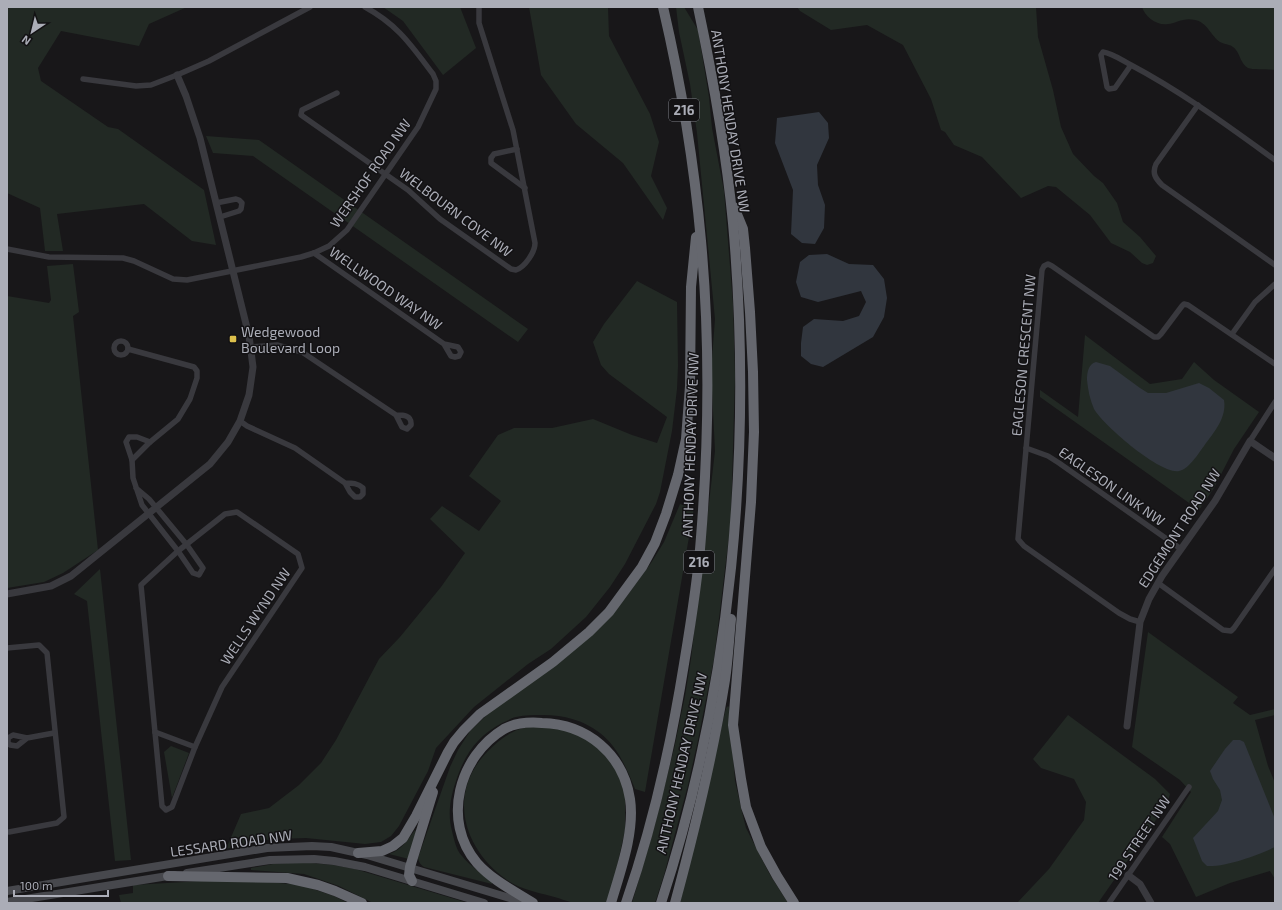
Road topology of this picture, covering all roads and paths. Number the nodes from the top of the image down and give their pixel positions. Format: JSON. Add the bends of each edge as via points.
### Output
{"nodes":[{"id":1,"x":310,"y":7,"type":"edge"},
{"id":2,"x":365,"y":7,"type":"edge"},
{"id":3,"x":479,"y":7,"type":"edge"},
{"id":4,"x":663,"y":7,"type":"edge"},
{"id":5,"x":698,"y":7,"type":"edge"},
{"id":6,"x":1131,"y":65,"type":"junction"},
{"id":7,"x":177,"y":75,"type":"junction"},
{"id":8,"x":83,"y":79,"type":"dead end"},
{"id":9,"x":337,"y":93,"type":"dead end"},
{"id":10,"x":1198,"y":105,"type":"junction"},
{"id":11,"x":517,"y":149,"type":"junction"},
{"id":12,"x":1275,"y":160,"type":"edge"},
{"id":13,"x":386,"y":175,"type":"junction"},
{"id":14,"x":525,"y":188,"type":"junction"},
{"id":15,"x":730,"y":195,"type":"junction"},
{"id":16,"x":216,"y":203,"type":"junction"},
{"id":17,"x":699,"y":213,"type":"junction"},
{"id":18,"x":220,"y":217,"type":"junction"},
{"id":19,"x":7,"y":249,"type":"edge"},
{"id":20,"x":314,"y":253,"type":"junction"},
{"id":21,"x":1275,"y":265,"type":"edge"},
{"id":22,"x":233,"y":270,"type":"junction"},
{"id":23,"x":1275,"y":284,"type":"edge"},
{"id":24,"x":1232,"y":334,"type":"junction"},
{"id":25,"x":444,"y":344,"type":"dead end"},
{"id":26,"x":251,"y":347,"type":"junction"},
{"id":27,"x":128,"y":349,"type":"dead end"},
{"id":28,"x":1275,"y":364,"type":"edge"},
{"id":29,"x":1275,"y":402,"type":"edge"},
{"id":30,"x":396,"y":415,"type":"dead end"},
{"id":31,"x":240,"y":421,"type":"junction"},
{"id":32,"x":1250,"y":441,"type":"junction"},
{"id":33,"x":150,"y":442,"type":"junction"},
{"id":34,"x":1026,"y":448,"type":"junction"},
{"id":35,"x":1275,"y":458,"type":"edge"},
{"id":36,"x":132,"y":460,"type":"junction"},
{"id":37,"x":345,"y":483,"type":"dead end"},
{"id":38,"x":136,"y":488,"type":"junction"},
{"id":39,"x":156,"y":507,"type":"junction"},
{"id":40,"x":148,"y":514,"type":"junction"},
{"id":41,"x":187,"y":545,"type":"junction"},
{"id":42,"x":1181,"y":549,"type":"junction"},
{"id":43,"x":178,"y":551,"type":"junction"},
{"id":44,"x":732,"y":561,"type":"junction"},
{"id":45,"x":1275,"y":569,"type":"edge"},
{"id":46,"x":1158,"y":583,"type":"junction"},
{"id":47,"x":7,"y":594,"type":"edge"},
{"id":48,"x":1140,"y":622,"type":"junction"},
{"id":49,"x":7,"y":648,"type":"edge"},
{"id":50,"x":1127,"y":726,"type":"dead end"},
{"id":51,"x":155,"y":732,"type":"junction"},
{"id":52,"x":54,"y":733,"type":"junction"},
{"id":53,"x":27,"y":738,"type":"dead end"},
{"id":54,"x":195,"y":747,"type":"junction"},
{"id":55,"x":442,"y":766,"type":"junction"},
{"id":56,"x":1188,"y":787,"type":"dead end"},
{"id":57,"x":8,"y":833,"type":"edge"},
{"id":58,"x":358,"y":853,"type":"junction"},
{"id":59,"x":410,"y":867,"type":"junction"},
{"id":60,"x":1128,"y":875,"type":"junction"},
{"id":61,"x":168,"y":876,"type":"junction"},
{"id":62,"x":412,"y":881,"type":"junction"},
{"id":63,"x":7,"y":891,"type":"edge"},
{"id":64,"x":7,"y":902,"type":"edge"},
{"id":65,"x":362,"y":903,"type":"edge"},
{"id":66,"x":484,"y":903,"type":"edge"},
{"id":67,"x":526,"y":903,"type":"edge"},
{"id":68,"x":533,"y":903,"type":"edge"},
{"id":69,"x":611,"y":903,"type":"edge"},
{"id":70,"x":626,"y":903,"type":"edge"},
{"id":71,"x":661,"y":903,"type":"edge"},
{"id":72,"x":675,"y":903,"type":"edge"},
{"id":73,"x":794,"y":903,"type":"edge"},
{"id":74,"x":1109,"y":903,"type":"edge"},
{"id":75,"x":1151,"y":903,"type":"edge"}],
"edges":[{"from":1,"to":7,"type":"street","via":[[209,61]]},
{"from":2,"to":13,"type":"street","name":"WERSHOF ROAD NW","via":[[392,25],[403,36],[433,74],[436,85],[434,95],[418,127]]},
{"from":3,"to":11,"type":"street","name":"WELBOURN COVE NW","via":[[479,23],[514,130]]},
{"from":4,"to":17,"type":"highway","name":"ANTHONY HENDAY DRIVE NW","number":"216","via":[[678,72]]},
{"from":5,"to":15,"type":"highway","name":"ANTHONY HENDAY DRIVE NW","number":"216","via":[[715,90]]},
{"from":6,"to":6,"type":"street","via":[[1107,52],[1100,55],[1109,89],[1115,88]]},
{"from":6,"to":10,"type":"street"},
{"from":7,"to":8,"type":"street","via":[[151,85],[140,86]]},
{"from":7,"to":16,"type":"street","via":[[196,126]]},
{"from":9,"to":13,"type":"street","via":[[302,110],[301,115]]},
{"from":10,"to":12,"type":"street"},
{"from":10,"to":21,"type":"street","via":[[1156,164],[1154,175],[1162,185]]},
{"from":11,"to":14,"type":"street","name":"WELBOURN COVE NW"},
{"from":11,"to":14,"type":"street","via":[[494,154],[491,164]]},
{"from":13,"to":14,"type":"street","name":"WELBOURN COVE NW","via":[[440,219],[516,270],[523,266],[535,248]]},
{"from":13,"to":20,"type":"street","name":"WERSHOF ROAD NW","via":[[343,234],[329,246]]},
{"from":15,"to":44,"type":"highway","name":"ANTHONY HENDAY DRIVE NW","number":"216","via":[[738,289],[741,397]]},
{"from":15,"to":73,"type":"highway","via":[[743,229],[745,248],[754,432],[752,502],[733,725],[746,807],[761,847]]},
{"from":16,"to":18,"type":"street"},
{"from":16,"to":18,"type":"street","via":[[236,199],[242,203],[239,211]]},
{"from":17,"to":55,"type":"highway","via":[[692,287],[686,439],[678,476],[655,543],[609,612],[569,650],[480,714],[454,742]]},
{"from":17,"to":70,"type":"highway","name":"ANTHONY HENDAY DRIVE NW","number":"216","via":[[707,368],[707,442],[701,539],[693,608],[669,746],[647,836]]},
{"from":18,"to":22,"type":"street"},
{"from":19,"to":22,"type":"street","name":"WERSHOF ROAD NW","via":[[49,257],[124,258],[173,279],[187,280]]},
{"from":20,"to":22,"type":"street","name":"WERSHOF ROAD NW"},
{"from":20,"to":25,"type":"street","name":"WELLWOOD WAY NW"},
{"from":22,"to":26,"type":"street"},
{"from":23,"to":24,"type":"street","via":[[1255,302]]},
{"from":24,"to":28,"type":"street","name":"EAGLESON CRESCENT NW"},
{"from":24,"to":34,"type":"street","name":"EAGLESON CRESCENT NW","via":[[1192,306],[1184,304],[1162,334],[1154,337],[1052,266],[1044,266]]},
{"from":26,"to":30,"type":"street","via":[[277,345],[302,352]]},
{"from":26,"to":31,"type":"street","via":[[253,367],[249,395]]},
{"from":27,"to":33,"type":"street","via":[[194,367],[197,372],[190,399],[178,419]]},
{"from":29,"to":32,"type":"street","name":"EDGEMONT ROAD NW"},
{"from":31,"to":37,"type":"street","via":[[295,448]]},
{"from":31,"to":39,"type":"street","via":[[228,442],[210,464]]},
{"from":32,"to":35,"type":"street"},
{"from":32,"to":42,"type":"street","name":"EDGEMONT ROAD NW","via":[[1215,501]]},
{"from":33,"to":36,"type":"street"},
{"from":33,"to":36,"type":"street","via":[[137,437],[129,438],[126,442]]},
{"from":34,"to":42,"type":"street","name":"EAGLESON LINK NW","via":[[1048,456]]},
{"from":34,"to":48,"type":"street","name":"EAGLESON CRESCENT NW","via":[[1018,527],[1020,542],[1119,613]]},
{"from":36,"to":38,"type":"street"},
{"from":38,"to":39,"type":"street"},
{"from":38,"to":40,"type":"street"},
{"from":39,"to":40,"type":"street"},
{"from":39,"to":41,"type":"street"},
{"from":40,"to":43,"type":"street"},
{"from":40,"to":47,"type":"street","via":[[95,558],[61,582]]},
{"from":41,"to":43,"type":"street","name":"WELLS WYND NW"},
{"from":41,"to":43,"type":"street","via":[[203,568],[199,575],[193,573]]},
{"from":41,"to":54,"type":"street","name":"WELLS WYND NW","via":[[225,514],[237,512],[298,554],[302,568],[222,687]]},
{"from":42,"to":46,"type":"street","name":"EDGEMONT ROAD NW"},
{"from":43,"to":51,"type":"street","name":"WELLS WYND NW","via":[[141,585]]},
{"from":44,"to":71,"type":"highway","name":"ANTHONY HENDAY DRIVE NW","number":"216","via":[[725,622],[705,734],[679,844]]},
{"from":44,"to":72,"type":"highway","via":[[732,614],[725,679],[710,763]]},
{"from":45,"to":46,"type":"street","via":[[1234,628],[1228,631],[1223,630]]},
{"from":46,"to":48,"type":"street","name":"EDGEMONT ROAD NW"},
{"from":48,"to":50,"type":"street","name":"EDGEMONT ROAD NW"},
{"from":49,"to":52,"type":"street","via":[[39,645],[47,653]]},
{"from":51,"to":54,"type":"street"},
{"from":51,"to":54,"type":"street","name":"WELLS WYND NW","via":[[162,806],[166,810],[172,807]]},
{"from":52,"to":53,"type":"street"},
{"from":52,"to":57,"type":"street","via":[[64,817],[57,823]]},
{"from":55,"to":58,"type":"highway","via":[[403,838],[382,852]]},
{"from":55,"to":59,"type":"highway"},
{"from":56,"to":60,"type":"street","name":"199 STREET NW"},
{"from":58,"to":59,"type":"main road","name":"LESSARD ROAD NW"},
{"from":58,"to":63,"type":"main road","name":"LESSARD ROAD NW","via":[[318,846],[280,847]]},
{"from":59,"to":62,"type":"highway","via":[[409,875]]},
{"from":59,"to":67,"type":"main road","name":"LESSARD ROAD NW"},
{"from":60,"to":74,"type":"street","name":"199 STREET NW"},
{"from":60,"to":75,"type":"street","via":[[1140,884]]},
{"from":61,"to":62,"type":"main road","name":"LESSARD ROAD NW","via":[[270,860],[314,859],[351,864]]},
{"from":61,"to":64,"type":"main road","name":"LESSARD ROAD NW"},
{"from":61,"to":65,"type":"highway","via":[[287,878],[318,885]]},
{"from":62,"to":66,"type":"main road","name":"LESSARD ROAD NW"},
{"from":68,"to":69,"type":"highway","via":[[500,883],[477,862],[467,848],[460,831],[458,813],[458,797],[474,757],[505,729],[530,722],[563,725],[592,737],[613,758],[625,781],[630,800],[628,839]]}]}
